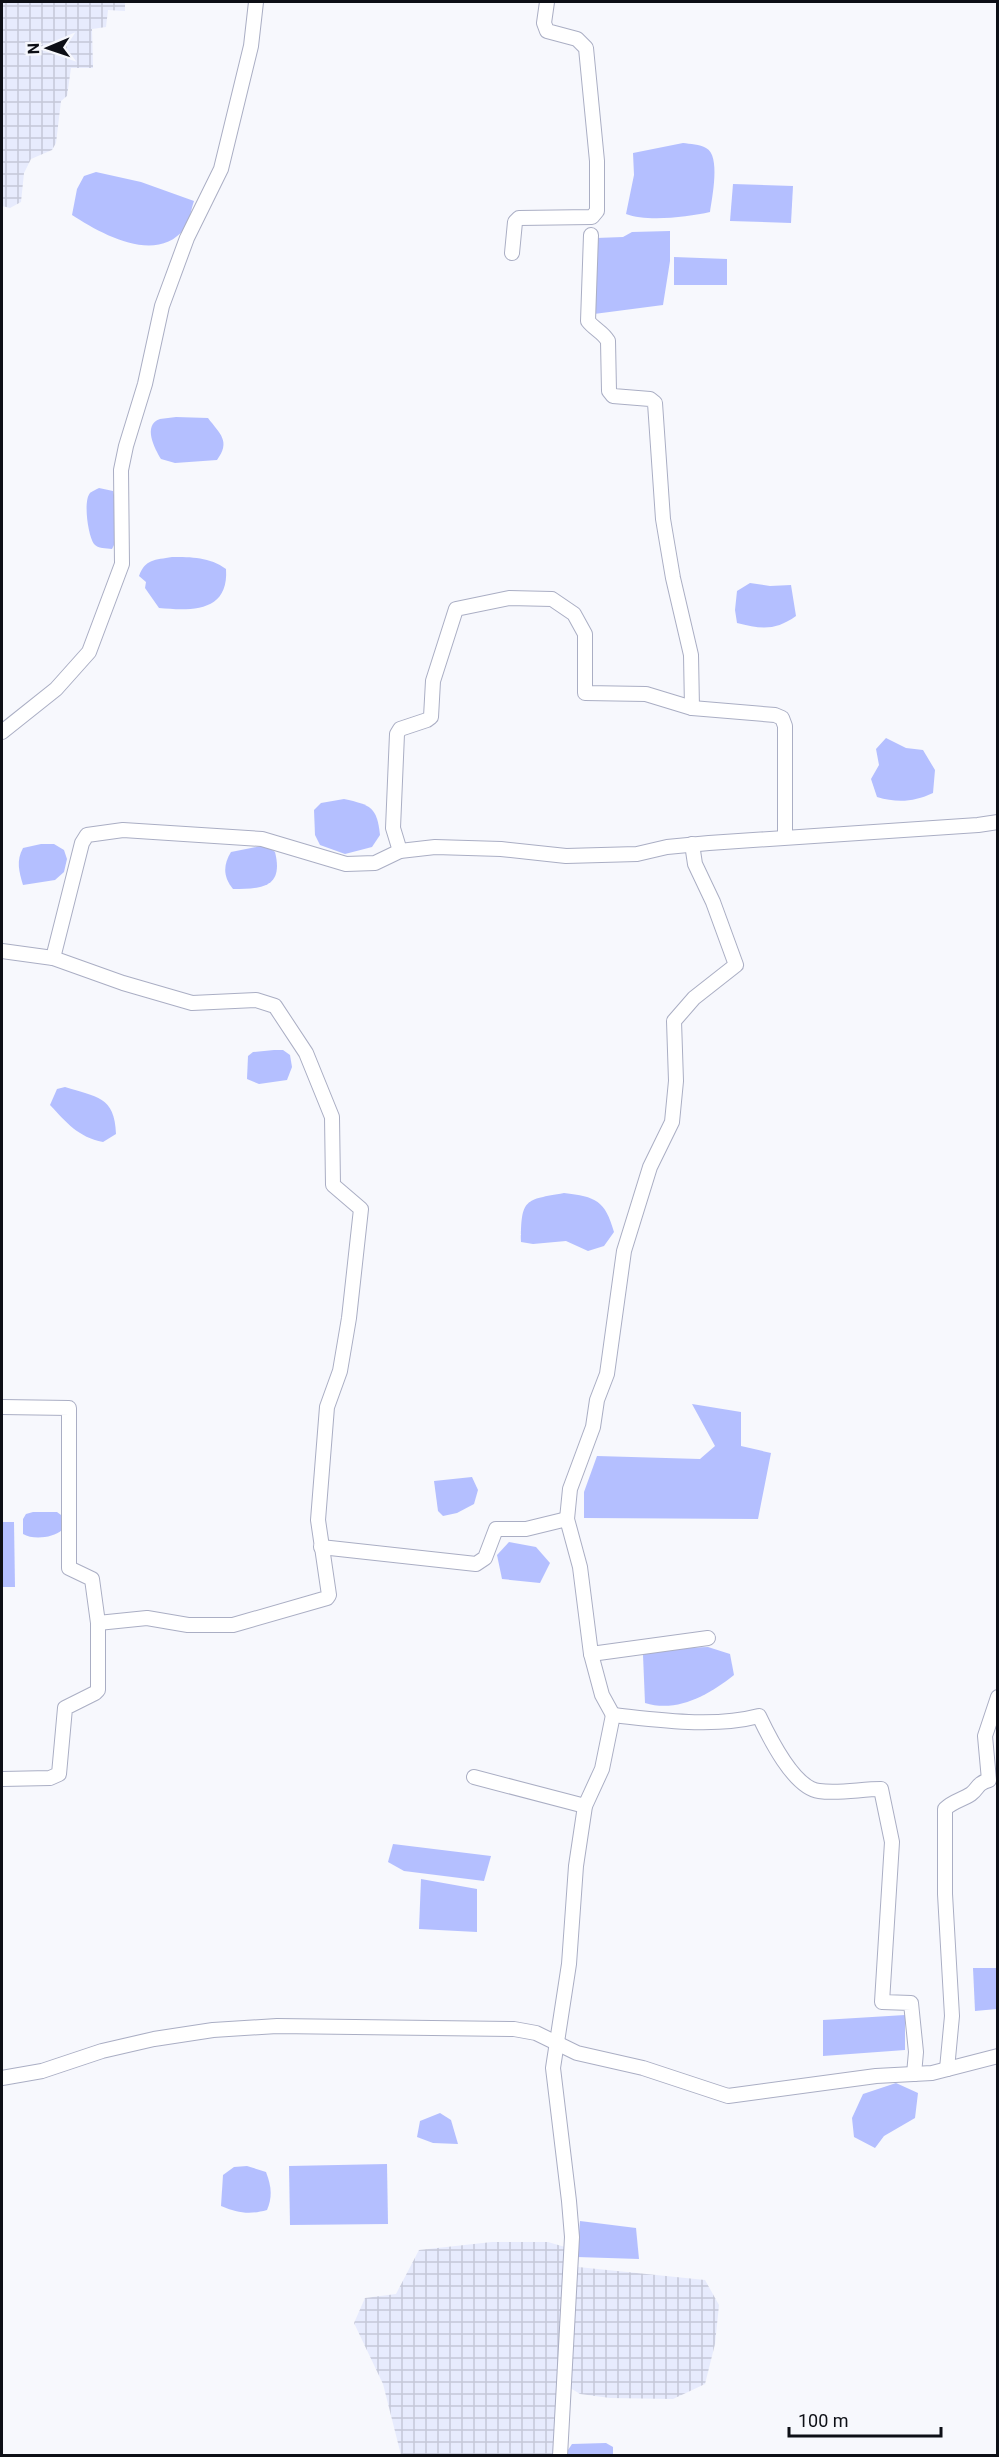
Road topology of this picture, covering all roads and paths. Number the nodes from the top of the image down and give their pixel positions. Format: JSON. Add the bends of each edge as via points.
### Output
{"nodes":[{"id":1,"x":256,"y":2,"type":"edge"},
{"id":2,"x":547,"y":2,"type":"edge"},
{"id":3,"x":591,"y":235,"type":"dead end"},
{"id":4,"x":512,"y":253,"type":"dead end"},
{"id":5,"x":692,"y":708,"type":"junction"},
{"id":6,"x":2,"y":732,"type":"edge"},
{"id":7,"x":998,"y":822,"type":"edge"},
{"id":8,"x":786,"y":837,"type":"junction"},
{"id":9,"x":692,"y":844,"type":"junction"},
{"id":10,"x":400,"y":851,"type":"junction"},
{"id":11,"x":2,"y":951,"type":"edge"},
{"id":12,"x":53,"y":958,"type":"junction"},
{"id":13,"x":2,"y":1407,"type":"edge"},
{"id":14,"x":567,"y":1519,"type":"junction"},
{"id":15,"x":321,"y":1547,"type":"junction"},
{"id":16,"x":98,"y":1623,"type":"junction"},
{"id":17,"x":708,"y":1638,"type":"dead end"},
{"id":18,"x":591,"y":1654,"type":"junction"},
{"id":19,"x":998,"y":1696,"type":"edge"},
{"id":20,"x":613,"y":1715,"type":"junction"},
{"id":21,"x":474,"y":1777,"type":"dead end"},
{"id":22,"x":2,"y":1779,"type":"edge"},
{"id":23,"x":585,"y":1806,"type":"junction"},
{"id":24,"x":556,"y":2044,"type":"junction"},
{"id":25,"x":998,"y":2056,"type":"edge"},
{"id":26,"x":947,"y":2069,"type":"junction"},
{"id":27,"x":914,"y":2074,"type":"junction"},
{"id":28,"x":2,"y":2078,"type":"edge"},
{"id":29,"x":560,"y":2456,"type":"edge"}],
"edges":[{"from":1,"to":6,"type":"street","via":[[251,46],[221,169],[187,238],[162,306],[126,446],[121,470],[122,564],[88,652],[56,689]]},
{"from":2,"to":4,"type":"street","via":[[547,31],[577,39],[586,48],[597,160],[597,211],[592,217],[519,218],[515,222]]},
{"from":3,"to":5,"type":"street","via":[[588,321],[608,341],[609,391],[613,396],[650,399],[655,403],[663,519],[691,655]]},
{"from":5,"to":8,"type":"street","via":[[782,718]]},
{"from":5,"to":10,"type":"street","via":[[646,694],[585,693],[585,634],[574,614],[552,599],[509,598],[456,609],[433,681],[431,717],[400,729],[397,734],[393,828]]},
{"from":7,"to":8,"type":"street"},
{"from":8,"to":9,"type":"street"},
{"from":9,"to":10,"type":"street","via":[[637,854],[566,856],[435,847]]},
{"from":9,"to":14,"type":"street","via":[[695,864],[736,965],[694,998],[674,1021],[676,1081],[672,1122],[650,1167],[624,1251],[607,1374],[570,1489]]},
{"from":10,"to":12,"type":"street","via":[[375,863],[346,864],[262,839],[123,830],[87,835],[66,899]]},
{"from":11,"to":12,"type":"street"},
{"from":12,"to":15,"type":"street","via":[[192,1003],[256,1000],[275,1006],[306,1053],[332,1117],[333,1185],[361,1209],[350,1318],[340,1371],[327,1407],[318,1520]]},
{"from":13,"to":16,"type":"street","via":[[69,1408],[69,1568],[92,1579]]},
{"from":14,"to":15,"type":"street","via":[[526,1529],[496,1529],[485,1558],[476,1564]]},
{"from":14,"to":18,"type":"street","via":[[580,1567]]},
{"from":15,"to":16,"type":"street","via":[[327,1598],[233,1625],[188,1625],[147,1618]]},
{"from":16,"to":22,"type":"street","via":[[98,1690],[65,1708],[59,1774],[50,1778]]},
{"from":17,"to":18,"type":"street"},
{"from":18,"to":20,"type":"street","via":[[602,1695]]},
{"from":19,"to":26,"type":"street","via":[[985,1736],[989,1780],[945,1809],[952,2016]]},
{"from":20,"to":23,"type":"street","via":[[602,1769]]},
{"from":20,"to":27,"type":"street","via":[[669,1721],[743,1720],[759,1716],[772,1742],[802,1783],[818,1791],[881,1789],[892,1842],[882,2002],[911,2003]]},
{"from":21,"to":23,"type":"street"},
{"from":23,"to":24,"type":"street","via":[[569,1964]]},
{"from":24,"to":27,"type":"street","via":[[728,2096]]},
{"from":24,"to":28,"type":"street","via":[[536,2033],[514,2029],[277,2026],[213,2030],[143,2041],[42,2072]]},
{"from":24,"to":29,"type":"street","via":[[553,2067],[572,2237]]},
{"from":25,"to":26,"type":"street"},
{"from":26,"to":27,"type":"street"}]}
